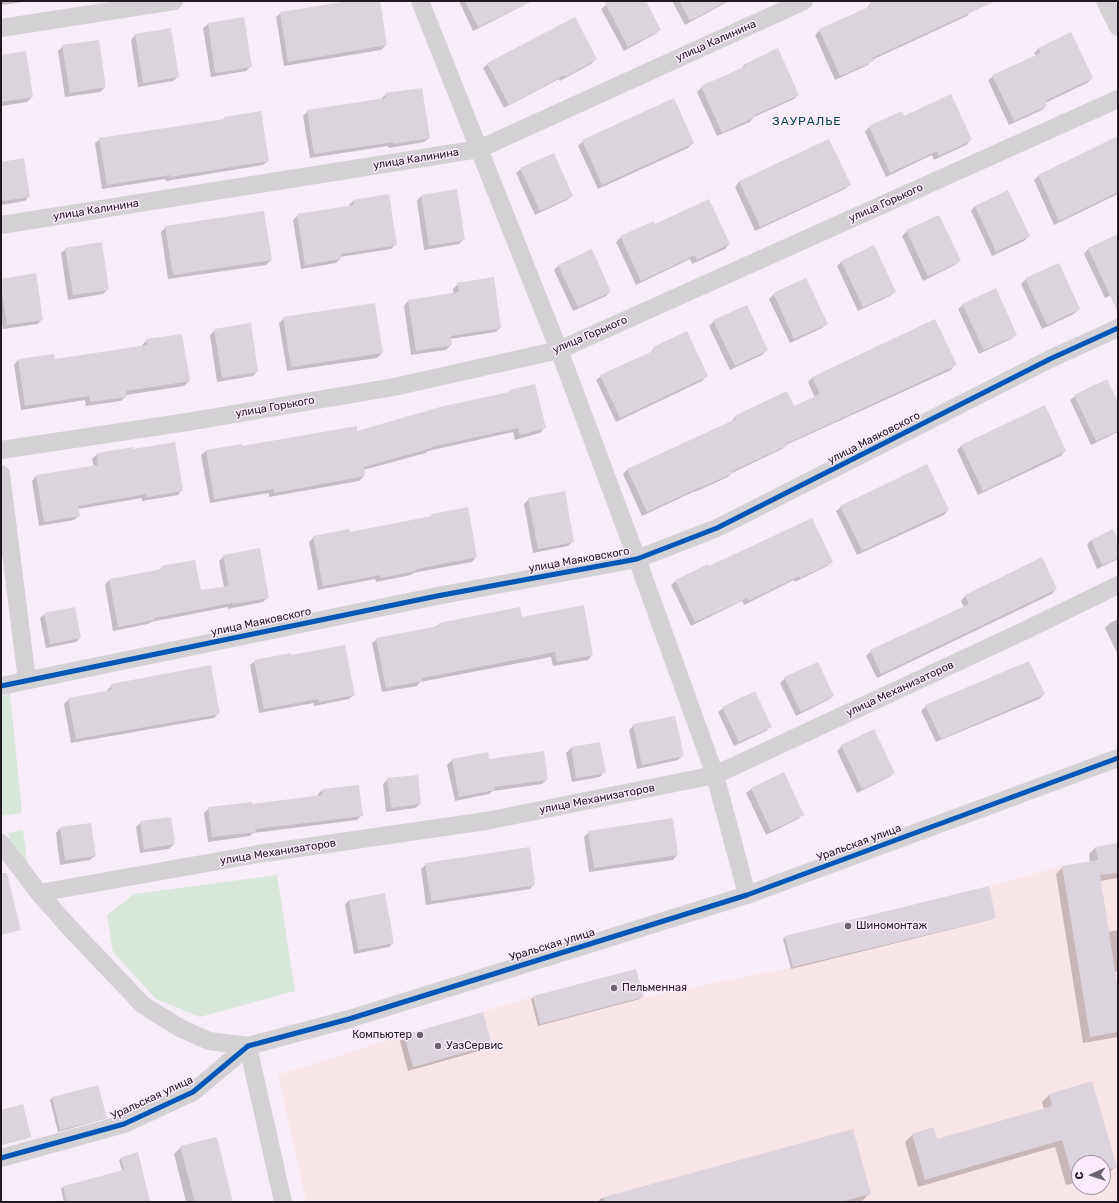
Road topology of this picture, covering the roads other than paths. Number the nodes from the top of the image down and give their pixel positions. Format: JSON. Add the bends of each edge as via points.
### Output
{"nodes":[{"id":1,"x":174,"y":1,"type":"edge"},
{"id":2,"x":420,"y":1,"type":"edge"},
{"id":3,"x":804,"y":1,"type":"edge"},
{"id":4,"x":1105,"y":1,"type":"edge"},
{"id":5,"x":1118,"y":27,"type":"edge"},
{"id":6,"x":1,"y":28,"type":"edge"},
{"id":7,"x":1118,"y":99,"type":"edge"},
{"id":8,"x":479,"y":149,"type":"junction"},
{"id":9,"x":1,"y":225,"type":"edge"},
{"id":10,"x":1118,"y":328,"type":"edge"},
{"id":11,"x":559,"y":350,"type":"junction"},
{"id":12,"x":1,"y":450,"type":"edge"},
{"id":13,"x":1,"y":474,"type":"edge"},
{"id":14,"x":637,"y":559,"type":"junction"},
{"id":15,"x":1118,"y":585,"type":"edge"},
{"id":16,"x":27,"y":680,"type":"junction"},
{"id":17,"x":1,"y":686,"type":"edge"},
{"id":18,"x":1118,"y":758,"type":"edge"},
{"id":19,"x":715,"y":775,"type":"junction"},
{"id":20,"x":1,"y":843,"type":"edge"},
{"id":21,"x":39,"y":894,"type":"junction"},
{"id":22,"x":748,"y":895,"type":"junction"},
{"id":23,"x":248,"y":1046,"type":"junction"},
{"id":24,"x":1,"y":1158,"type":"edge"},
{"id":25,"x":283,"y":1202,"type":"edge"}],
"edges":[{"from":1,"to":6,"type":"street"},
{"from":2,"to":8,"type":"street"},
{"from":3,"to":8,"type":"street","name":"улица Калинина"},
{"from":4,"to":5,"type":"street"},
{"from":7,"to":11,"type":"street","name":"улица Горького"},
{"from":8,"to":9,"type":"street","name":"улица Калинина"},
{"from":8,"to":11,"type":"street"},
{"from":10,"to":14,"type":"street","name":"улица Маяковского","via":[[1050,359],[717,528]]},
{"from":11,"to":12,"type":"street","name":"улица Горького","via":[[394,387],[195,421]]},
{"from":11,"to":14,"type":"street"},
{"from":13,"to":16,"type":"street"},
{"from":14,"to":16,"type":"street","name":"улица Маяковского","via":[[430,597]]},
{"from":14,"to":19,"type":"street"},
{"from":15,"to":19,"type":"street","name":"улица Механизаторов"},
{"from":16,"to":17,"type":"street","name":"улица Маяковского"},
{"from":18,"to":22,"type":"street","name":"Уральская улица"},
{"from":19,"to":21,"type":"street","name":"улица Механизаторов","via":[[486,821],[258,854]]},
{"from":19,"to":22,"type":"street"},
{"from":20,"to":21,"type":"street"},
{"from":21,"to":23,"type":"street","via":[[144,1005],[180,1028],[209,1041]]},
{"from":22,"to":23,"type":"street","name":"Уральская улица","via":[[349,1019]]},
{"from":23,"to":24,"type":"street","name":"Уральская улица","via":[[194,1092],[124,1124]]},
{"from":23,"to":25,"type":"street"}]}
